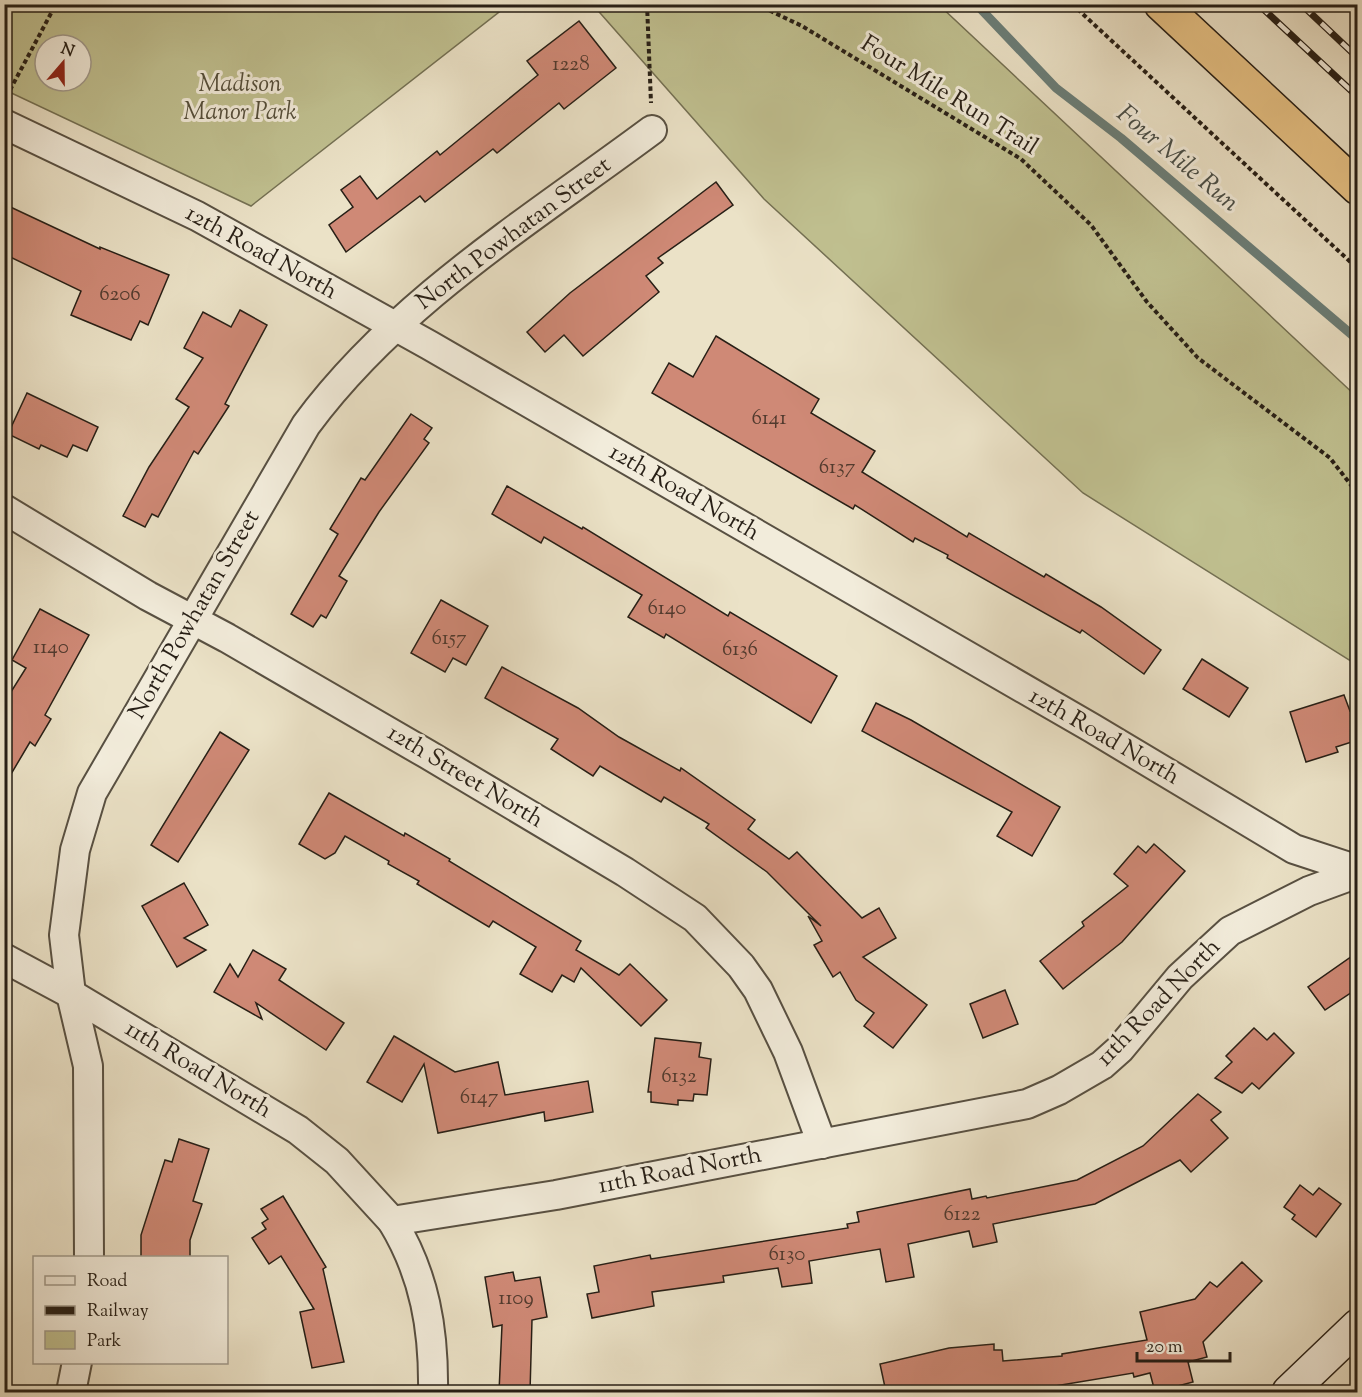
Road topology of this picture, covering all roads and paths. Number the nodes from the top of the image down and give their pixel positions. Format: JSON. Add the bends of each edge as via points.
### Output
{"nodes":[{"id":1,"x":56,"y":4,"type":"edge"},
{"id":2,"x":647,"y":4,"type":"edge"},
{"id":3,"x":756,"y":4,"type":"edge"},
{"id":4,"x":1072,"y":4,"type":"edge"},
{"id":5,"x":1161,"y":4,"type":"edge"},
{"id":6,"x":10,"y":90,"type":"dead end"},
{"id":7,"x":4,"y":124,"type":"edge"},
{"id":8,"x":651,"y":130,"type":"joint"},
{"id":9,"x":1358,"y":188,"type":"edge"},
{"id":10,"x":1358,"y":269,"type":"edge"},
{"id":11,"x":395,"y":326,"type":"junction"},
{"id":12,"x":1356,"y":490,"type":"edge"},
{"id":13,"x":1358,"y":494,"type":"edge"},
{"id":14,"x":4,"y":509,"type":"edge"},
{"id":15,"x":191,"y":619,"type":"junction"},
{"id":16,"x":1358,"y":872,"type":"edge"},
{"id":17,"x":4,"y":958,"type":"edge"},
{"id":18,"x":70,"y":994,"type":"junction"},
{"id":19,"x":822,"y":1144,"type":"junction"},
{"id":20,"x":392,"y":1221,"type":"junction"},
{"id":21,"x":89,"y":1256,"type":"edge"},
{"id":22,"x":1358,"y":1326,"type":"edge"},
{"id":23,"x":76,"y":1364,"type":"edge"},
{"id":24,"x":70,"y":1392,"type":"edge"},
{"id":25,"x":433,"y":1392,"type":"edge"},
{"id":26,"x":1289,"y":1392,"type":"edge"}],
"edges":[{"from":1,"to":6,"type":"path"},
{"from":2,"to":8,"type":"path"},
{"from":3,"to":12,"type":"path","name":"Four Mile Run Trail","via":[[811,31],[1022,159],[1091,225],[1147,302],[1198,358],[1330,458]]},
{"from":4,"to":10,"type":"path"},
{"from":5,"to":9,"type":"highway"},
{"from":7,"to":11,"type":"street","name":"12th Road North","via":[[197,216]]},
{"from":8,"to":11,"type":"street","name":"North Powhatan Street"},
{"from":11,"to":15,"type":"street","name":"North Powhatan Street","via":[[337,384],[306,425]]},
{"from":11,"to":16,"type":"street","name":"12th Road North","via":[[1092,728],[1294,849]]},
{"from":12,"to":13,"type":"path","name":"Four Mile Run Trail"},
{"from":14,"to":15,"type":"street","name":"12th Street North"},
{"from":15,"to":18,"type":"street","name":"North Powhatan Street","via":[[108,762],[87,806],[75,850],[64,934]]},
{"from":15,"to":19,"type":"street","name":"12th Street North","via":[[437,760],[695,918],[741,966],[758,990],[788,1052]]},
{"from":16,"to":19,"type":"street","name":"11th Road North","via":[[1309,891],[1230,931],[1180,977],[1120,1049],[1102,1065],[1059,1090],[1027,1104]]},
{"from":17,"to":18,"type":"street","name":"11th Road North"},
{"from":18,"to":20,"type":"street","name":"11th Road North","via":[[303,1133],[337,1161]]},
{"from":18,"to":21,"type":"street","name":"North Powhatan Street","via":[[88,1066]]},
{"from":19,"to":20,"type":"street","name":"11th Road North","via":[[556,1195]]},
{"from":20,"to":25,"type":"street","via":[[409,1248],[424,1295]]},
{"from":22,"to":26,"type":"street"},
{"from":23,"to":24,"type":"street"}]}
